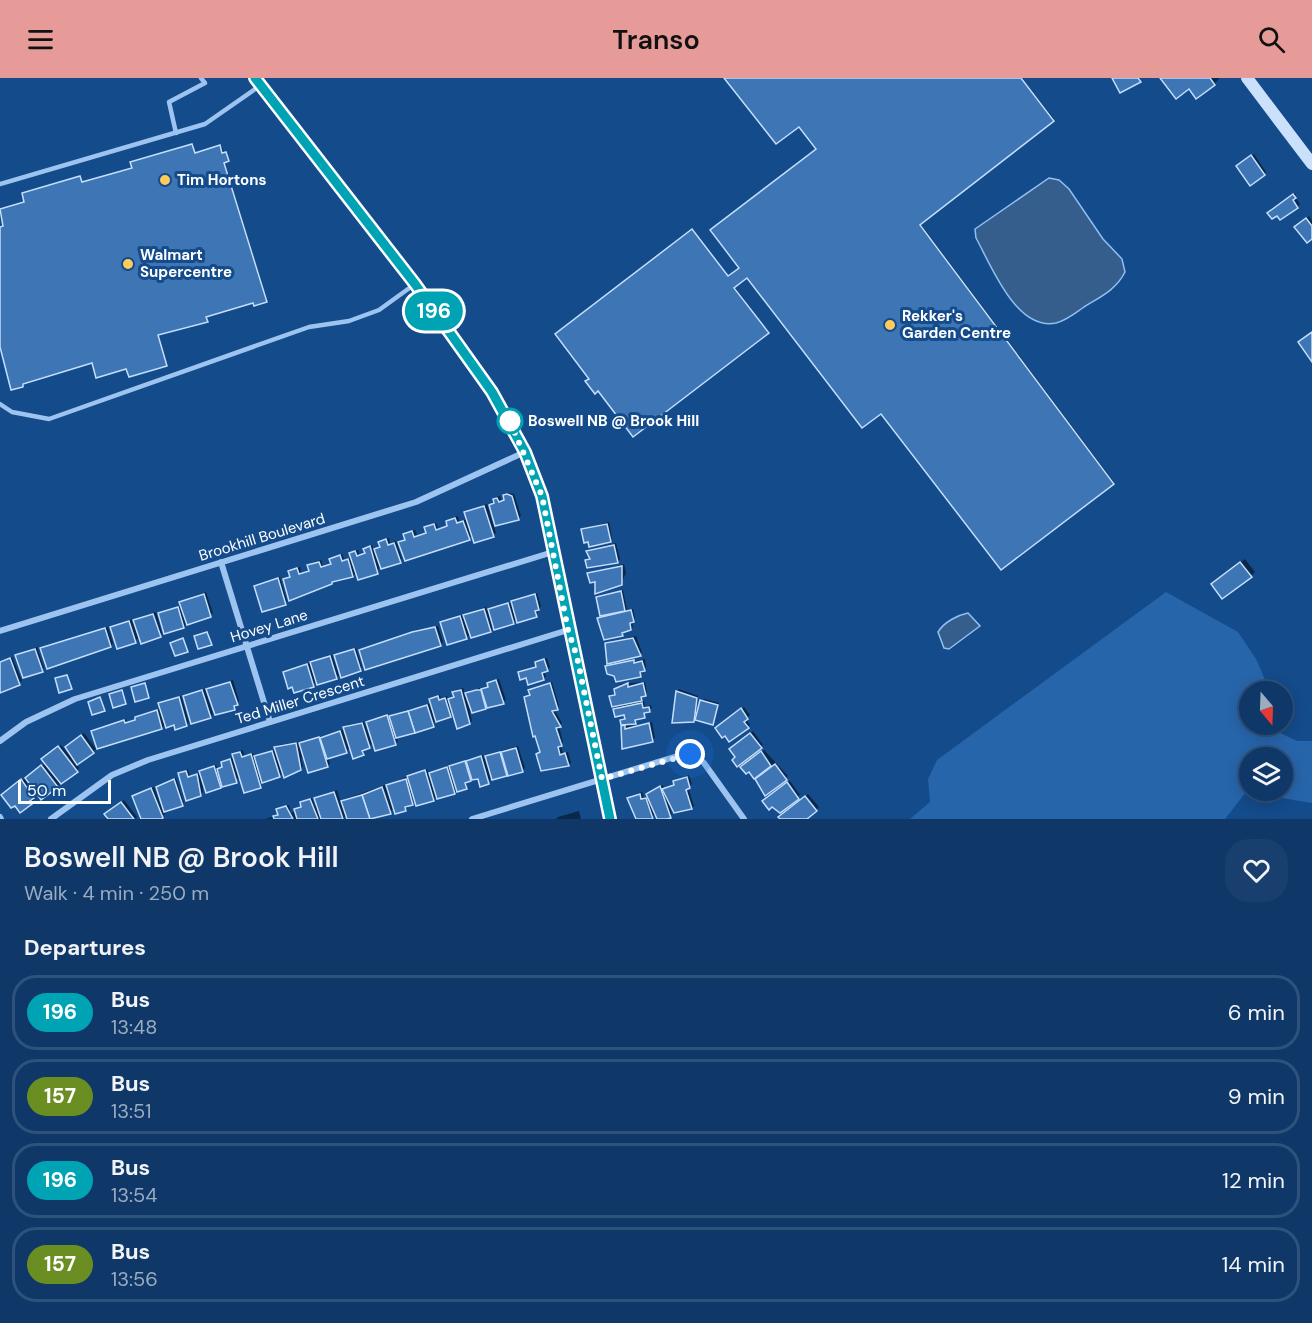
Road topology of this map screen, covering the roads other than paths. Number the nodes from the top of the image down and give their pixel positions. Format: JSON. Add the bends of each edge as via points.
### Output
{"nodes":[{"id":1,"x":201,"y":78,"type":"edge"},
{"id":2,"x":255,"y":78,"type":"edge"},
{"id":3,"x":1247,"y":78,"type":"edge"},
{"id":4,"x":261,"y":85,"type":"junction"},
{"id":5,"x":176,"y":133,"type":"junction"},
{"id":6,"x":1312,"y":164,"type":"edge"},
{"id":7,"x":0,"y":184,"type":"edge"},
{"id":8,"x":415,"y":284,"type":"junction"},
{"id":9,"x":0,"y":404,"type":"edge"},
{"id":10,"x":525,"y":452,"type":"junction"},
{"id":11,"x":553,"y":552,"type":"junction"},
{"id":12,"x":221,"y":562,"type":"junction"},
{"id":13,"x":568,"y":630,"type":"junction"},
{"id":14,"x":0,"y":631,"type":"edge"},
{"id":15,"x":246,"y":646,"type":"junction"},
{"id":16,"x":270,"y":722,"type":"junction"},
{"id":17,"x":0,"y":741,"type":"edge"},
{"id":18,"x":602,"y":779,"type":"junction"},
{"id":19,"x":51,"y":819,"type":"edge"},
{"id":20,"x":472,"y":819,"type":"edge"},
{"id":21,"x":610,"y":819,"type":"edge"},
{"id":22,"x":744,"y":819,"type":"edge"}],
"edges":[{"from":1,"to":5,"type":"lane","via":[[205,83],[169,102]]},
{"from":2,"to":4,"type":"street"},
{"from":3,"to":6,"type":"street"},
{"from":4,"to":5,"type":"lane","via":[[205,124]]},
{"from":4,"to":8,"type":"street"},
{"from":5,"to":7,"type":"lane"},
{"from":8,"to":9,"type":"lane","via":[[379,310],[349,321],[309,327],[49,419],[12,412]]},
{"from":8,"to":10,"type":"street","via":[[492,392]]},
{"from":10,"to":11,"type":"street","via":[[542,496]]},
{"from":10,"to":12,"type":"street","name":"Brookhill Boulevard","via":[[416,502]]},
{"from":11,"to":13,"type":"street"},
{"from":11,"to":15,"type":"street","name":"Hovey Lane"},
{"from":12,"to":14,"type":"street","name":"Brookhill Boulevard"},
{"from":12,"to":15,"type":"street"},
{"from":13,"to":16,"type":"street","name":"Ted Miller Crescent"},
{"from":13,"to":18,"type":"street"},
{"from":15,"to":16,"type":"street"},
{"from":15,"to":17,"type":"street","name":"Hovey Lane","via":[[53,706]]},
{"from":16,"to":19,"type":"street","name":"Ted Miller Crescent","via":[[128,767]]},
{"from":18,"to":20,"type":"street"},
{"from":18,"to":21,"type":"street"},
{"from":18,"to":22,"type":"street","via":[[690,754],[705,763]]}]}
